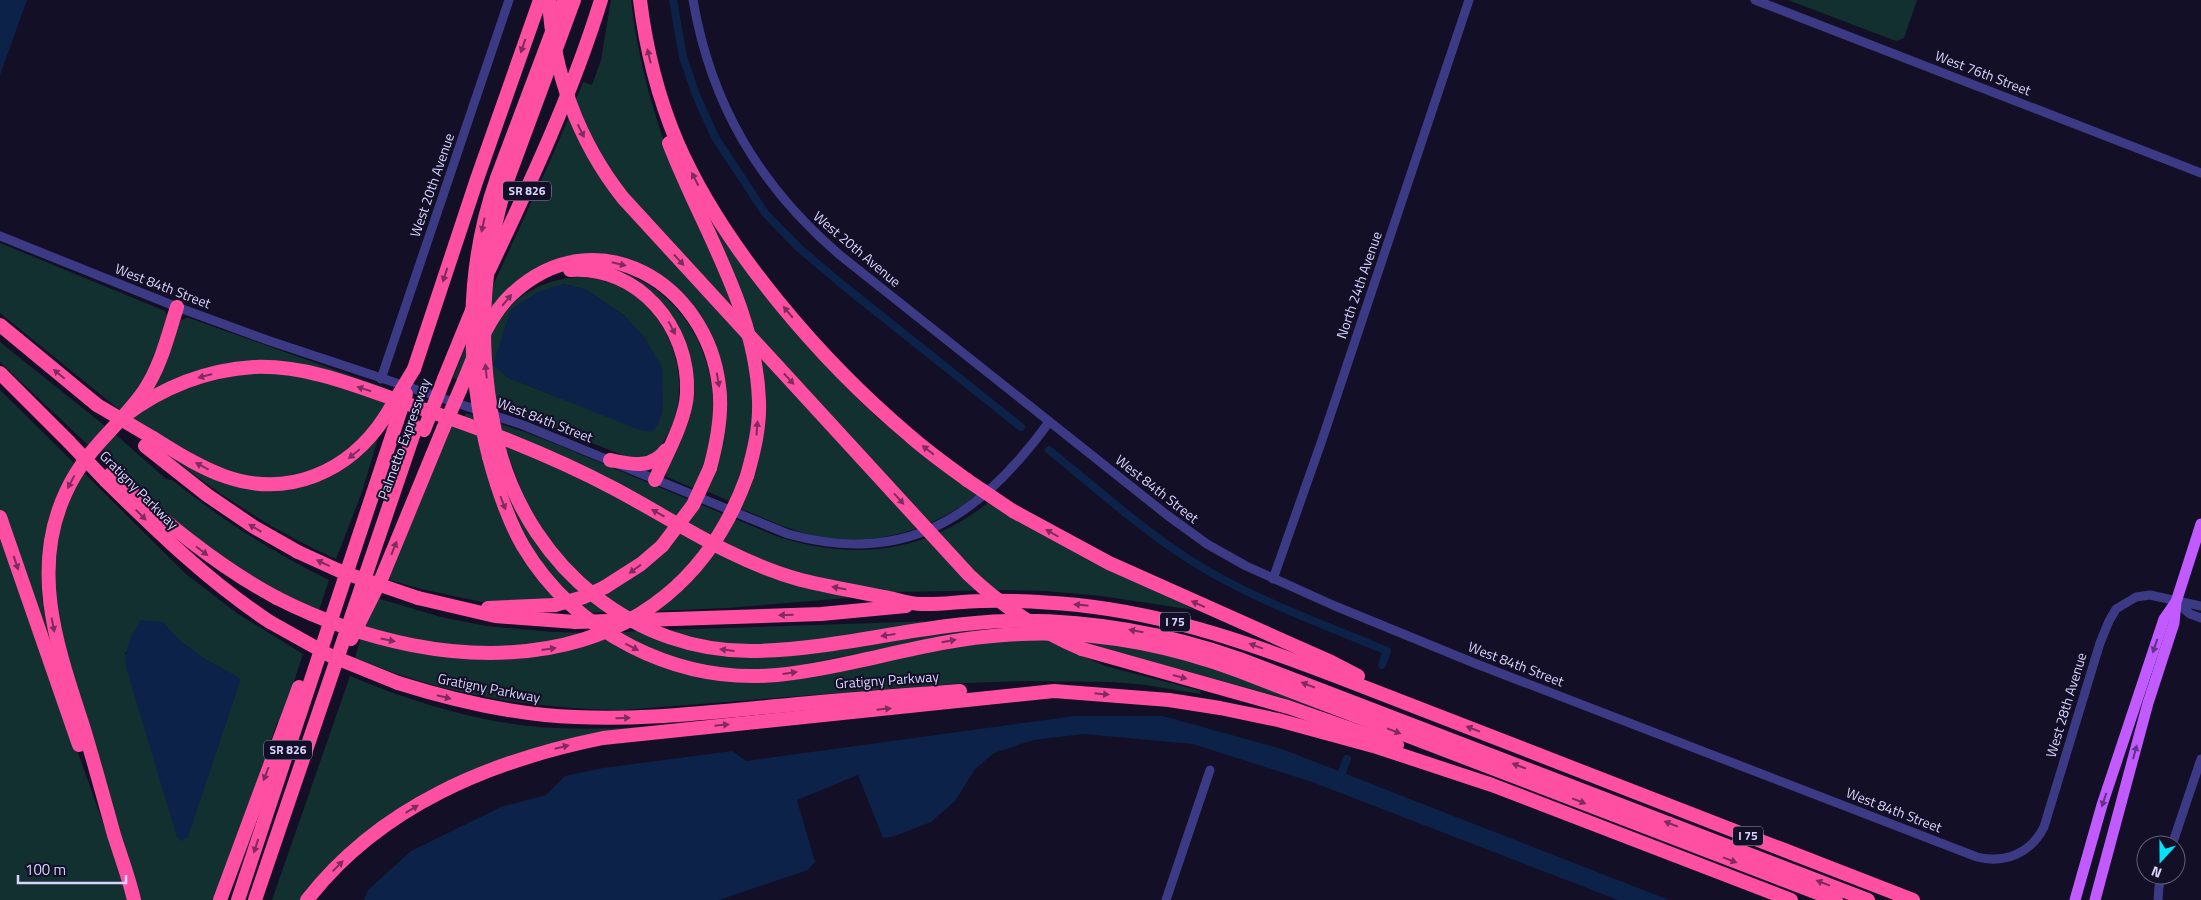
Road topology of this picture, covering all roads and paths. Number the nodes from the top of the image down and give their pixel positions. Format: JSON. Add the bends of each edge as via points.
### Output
{"nodes":[{"id":1,"x":509,"y":0,"type":"edge"},
{"id":2,"x":540,"y":0,"type":"edge"},
{"id":3,"x":549,"y":0,"type":"edge"},
{"id":4,"x":564,"y":0,"type":"edge"},
{"id":5,"x":574,"y":0,"type":"edge"},
{"id":6,"x":592,"y":0,"type":"edge"},
{"id":7,"x":601,"y":0,"type":"edge"},
{"id":8,"x":640,"y":0,"type":"edge"},
{"id":9,"x":693,"y":0,"type":"edge"},
{"id":10,"x":1470,"y":0,"type":"edge"},
{"id":11,"x":1755,"y":0,"type":"edge"},
{"id":12,"x":657,"y":86,"type":"junction"},
{"id":13,"x":2201,"y":173,"type":"edge"},
{"id":14,"x":502,"y":179,"type":"junction"},
{"id":15,"x":0,"y":236,"type":"edge"},
{"id":16,"x":524,"y":284,"type":"junction"},
{"id":17,"x":902,"y":305,"type":"joint"},
{"id":18,"x":177,"y":307,"type":"junction"},
{"id":19,"x":0,"y":325,"type":"edge"},
{"id":20,"x":0,"y":374,"type":"edge"},
{"id":21,"x":440,"y":378,"type":"junction"},
{"id":22,"x":381,"y":379,"type":"junction"},
{"id":23,"x":123,"y":417,"type":"junction"},
{"id":24,"x":391,"y":419,"type":"junction"},
{"id":25,"x":1049,"y":422,"type":"junction"},
{"id":26,"x":420,"y":428,"type":"junction"},
{"id":27,"x":149,"y":442,"type":"junction"},
{"id":28,"x":671,"y":443,"type":"junction"},
{"id":29,"x":494,"y":455,"type":"junction"},
{"id":30,"x":610,"y":460,"type":"junction"},
{"id":31,"x":109,"y":477,"type":"junction"},
{"id":32,"x":655,"y":480,"type":"junction"},
{"id":33,"x":0,"y":517,"type":"edge"},
{"id":34,"x":2201,"y":524,"type":"edge"},
{"id":35,"x":1273,"y":579,"type":"junction"},
{"id":36,"x":337,"y":601,"type":"junction"},
{"id":37,"x":2176,"y":602,"type":"junction"},
{"id":38,"x":921,"y":604,"type":"junction"},
{"id":39,"x":2201,"y":606,"type":"edge"},
{"id":40,"x":457,"y":608,"type":"junction"},
{"id":41,"x":2201,"y":618,"type":"edge"},
{"id":42,"x":351,"y":640,"type":"junction"},
{"id":43,"x":1054,"y":691,"type":"junction"},
{"id":44,"x":1416,"y":707,"type":"junction"},
{"id":45,"x":2201,"y":759,"type":"edge"},
{"id":46,"x":1210,"y":770,"type":"dead end"},
{"id":47,"x":1492,"y":785,"type":"junction"},
{"id":48,"x":2175,"y":835,"type":"edge"},
{"id":49,"x":115,"y":838,"type":"junction"},
{"id":50,"x":2009,"y":857,"type":"joint"},
{"id":51,"x":2160,"y":885,"type":"edge"},
{"id":52,"x":134,"y":900,"type":"edge"},
{"id":53,"x":220,"y":900,"type":"edge"},
{"id":54,"x":238,"y":900,"type":"edge"},
{"id":55,"x":255,"y":900,"type":"edge"},
{"id":56,"x":263,"y":900,"type":"edge"},
{"id":57,"x":308,"y":900,"type":"edge"},
{"id":58,"x":1166,"y":900,"type":"edge"},
{"id":59,"x":1791,"y":900,"type":"edge"},
{"id":60,"x":1836,"y":900,"type":"edge"},
{"id":61,"x":1868,"y":900,"type":"edge"},
{"id":62,"x":1913,"y":900,"type":"edge"},
{"id":63,"x":2075,"y":900,"type":"edge"},
{"id":64,"x":2095,"y":900,"type":"edge"},
{"id":65,"x":2158,"y":900,"type":"edge"}],
"edges":[{"from":1,"to":22,"type":"street","name":"West 20th Avenue"},
{"from":2,"to":24,"type":"highway","name":"Palmetto Expressway","one_way":true,"bridge":true,"via":[[476,179],[414,369]]},
{"from":3,"to":47,"type":"highway","one_way":true,"bridge":true,"via":[[557,61],[573,114],[595,159],[623,198],[969,575],[999,602],[1033,626],[1082,649],[1316,716],[1428,757]]},
{"from":4,"to":14,"type":"highway"},
{"from":5,"to":14,"type":"highway"},
{"from":6,"to":21,"type":"highway","via":[[551,115],[467,300]]},
{"from":7,"to":21,"type":"highway","name":"Palmetto Expressway","number":"SR 826","via":[[559,118]]},
{"from":12,"to":8,"type":"highway","one_way":true},
{"from":9,"to":17,"type":"street","name":"West 20th Avenue","via":[[718,92],[760,169],[809,228]]},
{"from":10,"to":35,"type":"street","name":"North 24th Avenue"},
{"from":11,"to":13,"type":"street","name":"West 76th Street"},
{"from":31,"to":12,"type":"highway","one_way":true,"bridge":true,"via":[[199,549],[245,580],[338,626],[401,643],[447,649],[522,652],[563,647],[634,619],[682,582],[724,528],[747,476],[757,436],[759,402],[756,368],[746,324],[667,139]]},
{"from":44,"to":12,"type":"highway","one_way":true,"bridge":true,"via":[[1331,662],[1109,563],[1013,511],[966,480],[910,436],[809,337],[734,241],[677,142]]},
{"from":14,"to":29,"type":"highway","bridge":true,"via":[[489,254],[484,314]]},
{"from":15,"to":18,"type":"street","name":"West 84th Street"},
{"from":16,"to":28,"type":"highway","one_way":true,"via":[[556,272],[588,270],[622,280],[658,306],[682,350],[686,371],[687,395]]},
{"from":16,"to":40,"type":"highway","one_way":true,"bridge":true,"via":[[552,266],[590,260],[629,266],[668,288],[688,310],[714,361],[719,386],[718,434],[710,468],[693,504],[662,546],[641,564],[605,588],[554,605]]},
{"from":42,"to":16,"type":"highway","one_way":true,"bridge":true,"via":[[382,577],[460,390],[499,310]]},
{"from":17,"to":25,"type":"street","name":"West 84th Street"},
{"from":18,"to":22,"type":"street","name":"West 84th Street"},
{"from":18,"to":23,"type":"highway","via":[[155,371]]},
{"from":27,"to":19,"type":"highway","one_way":true,"bridge":true,"via":[[97,405]]},
{"from":20,"to":31,"type":"highway","bridge":true},
{"from":21,"to":26,"type":"highway","name":"Palmetto Expressway","number":"SR 826","bridge":true},
{"from":22,"to":30,"type":"street","name":"West 84th Street","via":[[523,425]]},
{"from":38,"to":23,"type":"highway","one_way":true,"via":[[832,587],[768,568],[730,552],[537,451],[438,414],[312,373],[271,368],[224,370],[166,390]]},
{"from":23,"to":49,"type":"highway","one_way":true,"via":[[86,456],[66,492],[52,530],[47,568],[57,646]]},
{"from":24,"to":27,"type":"highway","one_way":true,"via":[[340,464],[308,479],[278,484],[223,476]]},
{"from":24,"to":36,"type":"highway","name":"Palmetto Expressway","number":"SR 826"},
{"from":25,"to":32,"type":"street","name":"West 84th Street","via":[[1008,474],[969,509],[930,529],[885,543],[815,542]]},
{"from":25,"to":35,"type":"street","name":"West 84th Street","via":[[1180,526],[1222,553]]},
{"from":26,"to":42,"type":"highway","name":"Palmetto Expressway","number":"SR 826"},
{"from":26,"to":55,"type":"highway"},
{"from":40,"to":27,"type":"highway","one_way":true,"bridge":true,"via":[[342,572],[298,552],[207,496]]},
{"from":28,"to":30,"type":"highway","via":[[661,457],[645,465]]},
{"from":28,"to":32,"type":"highway"},
{"from":29,"to":60,"type":"highway","one_way":true,"via":[[500,494],[517,535],[558,592],[614,637],[671,663],[714,673],[757,676],[998,635],[1078,635],[1139,643],[1230,668]]},
{"from":61,"to":29,"type":"highway","one_way":true,"via":[[1248,662],[1162,636],[1075,623],[1007,621],[953,625],[772,651],[721,649],[671,637],[612,609],[561,566],[524,514]]},
{"from":30,"to":32,"type":"street","name":"West 84th Street"},
{"from":31,"to":43,"type":"highway","name":"Gratigny Parkway","one_way":true,"bridge":true,"via":[[190,562],[270,622],[330,655],[398,683],[489,708],[602,718],[664,716],[1006,688]]},
{"from":33,"to":49,"type":"highway","one_way":true},
{"from":34,"to":37,"type":"main road"},
{"from":35,"to":50,"type":"street","name":"West 84th Street","via":[[1516,680],[1962,851],[1984,858]]},
{"from":36,"to":53,"type":"highway","one_way":true,"via":[[320,625]]},
{"from":36,"to":54,"type":"highway","name":"Palmetto Expressway","number":"SR 826","one_way":true},
{"from":37,"to":39,"type":"street","name":"West 28th Avenue"},
{"from":37,"to":41,"type":"street","via":[[2190,614]]},
{"from":37,"to":50,"type":"street","name":"West 28th Avenue","via":[[2141,595],[2124,603],[2113,614],[2100,643],[2044,827],[2028,848]]},
{"from":37,"to":63,"type":"main road","one_way":true,"via":[[2164,619],[2102,805]]},
{"from":64,"to":37,"type":"main road","one_way":true,"via":[[2148,703],[2174,623]]},
{"from":38,"to":40,"type":"highway","one_way":true,"bridge":true,"via":[[821,614],[576,622],[495,616]]},
{"from":44,"to":38,"type":"highway","number":"I 75","one_way":true,"via":[[1254,645],[1167,620],[1096,607],[1032,602],[983,600]]},
{"from":42,"to":56,"type":"highway","name":"Palmetto Expressway","number":"SR 826"},
{"from":43,"to":47,"type":"highway","one_way":true,"via":[[1168,700],[1268,718],[1378,747]]},
{"from":57,"to":43,"type":"highway","one_way":true,"via":[[338,866],[372,836],[407,812],[448,788],[498,766],[560,747],[603,738]]},
{"from":62,"to":44,"type":"highway","number":"I 75","one_way":true},
{"from":45,"to":48,"type":"street"},
{"from":46,"to":58,"type":"street"},
{"from":47,"to":59,"type":"highway"},
{"from":49,"to":52,"type":"highway"},
{"from":51,"to":65,"type":"street"}]}
